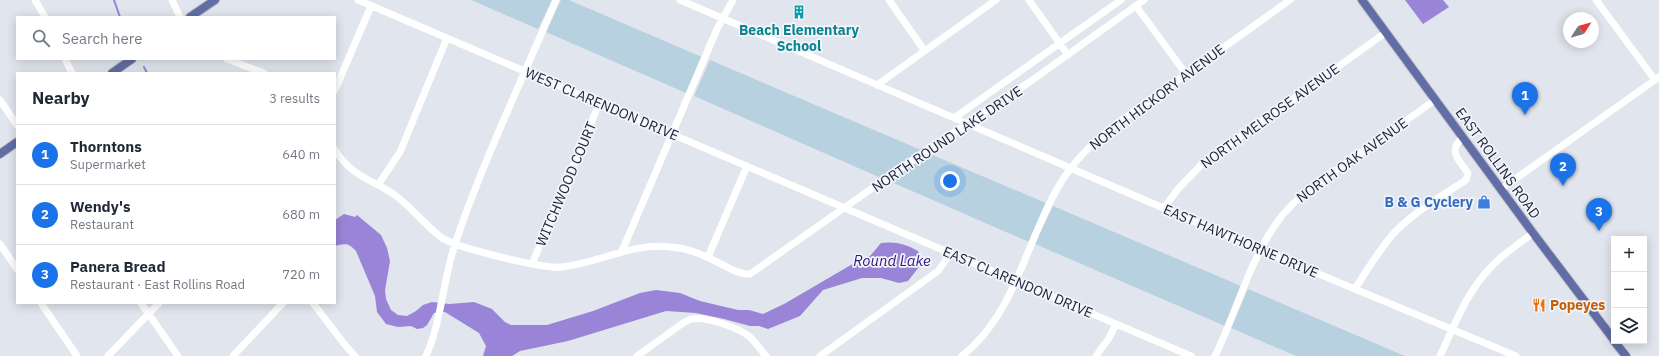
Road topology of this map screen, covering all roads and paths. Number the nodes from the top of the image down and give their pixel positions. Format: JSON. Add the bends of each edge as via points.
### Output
{"nodes":[{"id":1,"x":35,"y":0,"type":"edge"},
{"id":2,"x":172,"y":0,"type":"edge"},
{"id":3,"x":215,"y":0,"type":"edge"},
{"id":4,"x":358,"y":0,"type":"edge"},
{"id":5,"x":556,"y":0,"type":"edge"},
{"id":6,"x":680,"y":0,"type":"edge"},
{"id":7,"x":734,"y":0,"type":"edge"},
{"id":8,"x":889,"y":0,"type":"edge"},
{"id":9,"x":996,"y":0,"type":"edge"},
{"id":10,"x":1029,"y":0,"type":"edge"},
{"id":11,"x":1121,"y":0,"type":"edge"},
{"id":12,"x":1144,"y":0,"type":"edge"},
{"id":13,"x":1290,"y":0,"type":"edge"},
{"id":14,"x":1362,"y":0,"type":"edge"},
{"id":15,"x":1596,"y":0,"type":"edge"},
{"id":16,"x":372,"y":6,"type":"junction"},
{"id":17,"x":1136,"y":6,"type":"junction"},
{"id":18,"x":45,"y":16,"type":"edge"},
{"id":19,"x":180,"y":16,"type":"edge"},
{"id":20,"x":191,"y":16,"type":"edge"},
{"id":21,"x":723,"y":18,"type":"junction"},
{"id":22,"x":1385,"y":33,"type":"junction"},
{"id":23,"x":447,"y":38,"type":"junction"},
{"id":24,"x":1060,"y":43,"type":"junction"},
{"id":25,"x":924,"y":50,"type":"junction"},
{"id":26,"x":1068,"y":55,"type":"junction"},
{"id":27,"x":66,"y":60,"type":"edge"},
{"id":28,"x":131,"y":60,"type":"edge"},
{"id":29,"x":230,"y":60,"type":"edge"},
{"id":30,"x":72,"y":72,"type":"edge"},
{"id":31,"x":113,"y":72,"type":"edge"},
{"id":32,"x":261,"y":72,"type":"edge"},
{"id":33,"x":525,"y":72,"type":"junction"},
{"id":34,"x":1186,"y":74,"type":"junction"},
{"id":35,"x":1657,"y":79,"type":"edge"},
{"id":36,"x":877,"y":85,"type":"junction"},
{"id":37,"x":336,"y":88,"type":"edge"},
{"id":38,"x":0,"y":100,"type":"edge"},
{"id":39,"x":1435,"y":100,"type":"junction"},
{"id":40,"x":599,"y":104,"type":"junction"},
{"id":41,"x":954,"y":118,"type":"junction"},
{"id":42,"x":16,"y":124,"type":"edge"},
{"id":43,"x":968,"y":124,"type":"junction"},
{"id":44,"x":673,"y":135,"type":"junction"},
{"id":45,"x":1463,"y":137,"type":"junction"},
{"id":46,"x":16,"y":143,"type":"edge"},
{"id":47,"x":336,"y":151,"type":"edge"},
{"id":48,"x":0,"y":154,"type":"edge"},
{"id":49,"x":747,"y":166,"type":"junction"},
{"id":50,"x":1071,"y":168,"type":"junction"},
{"id":51,"x":378,"y":185,"type":"junction"},
{"id":52,"x":1501,"y":189,"type":"junction"},
{"id":53,"x":846,"y":208,"type":"junction"},
{"id":54,"x":1164,"y":208,"type":"junction"},
{"id":55,"x":1533,"y":233,"type":"junction"},
{"id":56,"x":0,"y":244,"type":"edge"},
{"id":57,"x":455,"y":244,"type":"junction"},
{"id":58,"x":1261,"y":250,"type":"junction"},
{"id":59,"x":622,"y":251,"type":"junction"},
{"id":60,"x":951,"y":253,"type":"junction"},
{"id":61,"x":708,"y":257,"type":"junction"},
{"id":62,"x":532,"y":264,"type":"junction"},
{"id":63,"x":16,"y":268,"type":"edge"},
{"id":64,"x":1016,"y":281,"type":"junction"},
{"id":65,"x":1355,"y":289,"type":"junction"},
{"id":66,"x":42,"y":304,"type":"edge"},
{"id":67,"x":142,"y":304,"type":"edge"},
{"id":68,"x":157,"y":304,"type":"edge"},
{"id":69,"x":282,"y":304,"type":"edge"},
{"id":70,"x":315,"y":304,"type":"edge"},
{"id":71,"x":148,"y":314,"type":"junction"},
{"id":72,"x":1116,"y":324,"type":"junction"},
{"id":73,"x":1452,"y":330,"type":"junction"},
{"id":74,"x":1611,"y":337,"type":"edge"},
{"id":75,"x":1616,"y":344,"type":"edge"},
{"id":76,"x":350,"y":354,"type":"edge"},
{"id":77,"x":77,"y":356,"type":"edge"},
{"id":78,"x":108,"y":356,"type":"edge"},
{"id":79,"x":178,"y":356,"type":"edge"},
{"id":80,"x":233,"y":356,"type":"edge"},
{"id":81,"x":426,"y":356,"type":"edge"},
{"id":82,"x":637,"y":356,"type":"edge"},
{"id":83,"x":766,"y":356,"type":"edge"},
{"id":84,"x":820,"y":356,"type":"edge"},
{"id":85,"x":962,"y":356,"type":"edge"},
{"id":86,"x":1096,"y":356,"type":"edge"},
{"id":87,"x":1191,"y":356,"type":"edge"},
{"id":88,"x":1215,"y":356,"type":"edge"},
{"id":89,"x":1440,"y":356,"type":"edge"},
{"id":90,"x":1516,"y":356,"type":"edge"},
{"id":91,"x":1626,"y":356,"type":"edge"}],
"edges":[{"from":1,"to":18,"type":"street"},
{"from":2,"to":19,"type":"street"},
{"from":3,"to":20,"type":"main road"},
{"from":4,"to":16,"type":"street","name":"WEST CLARENDON DRIVE"},
{"from":5,"to":33,"type":"street"},
{"from":6,"to":21,"type":"street","name":"EAST HAWTHORNE DRIVE"},
{"from":7,"to":21,"type":"street"},
{"from":8,"to":25,"type":"street"},
{"from":9,"to":25,"type":"street"},
{"from":10,"to":24,"type":"street"},
{"from":11,"to":24,"type":"street"},
{"from":12,"to":17,"type":"street","name":"NORTH ROUND LAKE DRIVE"},
{"from":13,"to":34,"type":"street","name":"NORTH HICKORY AVENUE"},
{"from":14,"to":22,"type":"main road","name":"EAST ROLLINS ROAD"},
{"from":15,"to":35,"type":"street"},
{"from":16,"to":23,"type":"street","name":"WEST CLARENDON DRIVE"},
{"from":16,"to":37,"type":"street"},
{"from":17,"to":26,"type":"street","name":"NORTH ROUND LAKE DRIVE"},
{"from":17,"to":34,"type":"street"},
{"from":21,"to":36,"type":"street","name":"EAST HAWTHORNE DRIVE"},
{"from":21,"to":44,"type":"street"},
{"from":22,"to":39,"type":"main road","name":"EAST ROLLINS ROAD"},
{"from":22,"to":54,"type":"street","name":"NORTH MELROSE AVENUE","via":[[1202,164]]},
{"from":23,"to":33,"type":"street","name":"WEST CLARENDON DRIVE"},
{"from":23,"to":51,"type":"street","via":[[400,152]]},
{"from":24,"to":26,"type":"street"},
{"from":24,"to":41,"type":"street"},
{"from":25,"to":36,"type":"street"},
{"from":26,"to":43,"type":"street","name":"NORTH ROUND LAKE DRIVE"},
{"from":27,"to":30,"type":"street"},
{"from":28,"to":31,"type":"main road"},
{"from":29,"to":32,"type":"street"},
{"from":33,"to":40,"type":"street","name":"WEST CLARENDON DRIVE"},
{"from":33,"to":57,"type":"street","via":[[468,206]]},
{"from":34,"to":50,"type":"street","name":"NORTH HICKORY AVENUE","via":[[1092,144]]},
{"from":35,"to":52,"type":"street"},
{"from":36,"to":41,"type":"street","name":"EAST HAWTHORNE DRIVE"},
{"from":38,"to":42,"type":"street"},
{"from":39,"to":45,"type":"main road","name":"EAST ROLLINS ROAD"},
{"from":39,"to":58,"type":"street","name":"NORTH OAK AVENUE","via":[[1298,198],[1275,225]]},
{"from":40,"to":44,"type":"street","name":"WEST CLARENDON DRIVE"},
{"from":40,"to":62,"type":"street","name":"WITCHWOOD COURT"},
{"from":41,"to":43,"type":"street","name":"EAST HAWTHORNE DRIVE"},
{"from":43,"to":50,"type":"street","name":"EAST HAWTHORNE DRIVE"},
{"from":43,"to":53,"type":"street","name":"NORTH ROUND LAKE DRIVE"},
{"from":44,"to":49,"type":"street","name":"WEST CLARENDON DRIVE"},
{"from":44,"to":59,"type":"street"},
{"from":45,"to":52,"type":"main road","name":"EAST ROLLINS ROAD"},
{"from":45,"to":65,"type":"street","via":[[1456,143],[1455,149],[1456,155],[1468,172],[1466,180],[1395,232],[1379,251]]},
{"from":46,"to":48,"type":"main road"},
{"from":47,"to":51,"type":"street","via":[[348,166]]},
{"from":49,"to":53,"type":"street","name":"WEST CLARENDON DRIVE"},
{"from":49,"to":61,"type":"street"},
{"from":50,"to":54,"type":"street","name":"EAST HAWTHORNE DRIVE"},
{"from":50,"to":64,"type":"street","name":"NORTH HICKORY AVENUE","via":[[1041,222]]},
{"from":51,"to":57,"type":"street","via":[[396,196],[443,238]]},
{"from":52,"to":55,"type":"main road","name":"EAST ROLLINS ROAD"},
{"from":53,"to":60,"type":"street","name":"EAST CLARENDON DRIVE"},
{"from":53,"to":61,"type":"street","name":"NORTH ROUND LAKE DRIVE","via":[[748,275],[739,274]]},
{"from":54,"to":58,"type":"street","name":"EAST HAWTHORNE DRIVE"},
{"from":55,"to":73,"type":"street","via":[[1493,264],[1479,280]]},
{"from":55,"to":74,"type":"main road","name":"EAST ROLLINS ROAD"},
{"from":56,"to":63,"type":"street"},
{"from":57,"to":62,"type":"street"},
{"from":57,"to":81,"type":"street","via":[[439,314]]},
{"from":58,"to":65,"type":"street","name":"EAST HAWTHORNE DRIVE"},
{"from":58,"to":88,"type":"street","name":"NORTH OAK AVENUE"},
{"from":59,"to":61,"type":"street","via":[[654,246],[671,247]]},
{"from":59,"to":62,"type":"street","via":[[576,265],[560,267]]},
{"from":60,"to":64,"type":"street","name":"EAST CLARENDON DRIVE"},
{"from":60,"to":84,"type":"street","via":[[938,270]]},
{"from":64,"to":72,"type":"street","name":"EAST CLARENDON DRIVE"},
{"from":64,"to":85,"type":"street","name":"NORTH HICKORY AVENUE","via":[[992,326]]},
{"from":65,"to":73,"type":"street","name":"EAST HAWTHORNE DRIVE"},
{"from":66,"to":77,"type":"street"},
{"from":67,"to":71,"type":"street"},
{"from":68,"to":71,"type":"street"},
{"from":69,"to":80,"type":"street"},
{"from":70,"to":76,"type":"street"},
{"from":71,"to":78,"type":"street"},
{"from":71,"to":79,"type":"street"},
{"from":72,"to":86,"type":"street"},
{"from":72,"to":87,"type":"street","name":"EAST CLARENDON DRIVE"},
{"from":73,"to":89,"type":"street"},
{"from":73,"to":90,"type":"street","name":"EAST HAWTHORNE DRIVE"},
{"from":75,"to":91,"type":"main road","name":"EAST ROLLINS ROAD"},
{"from":82,"to":83,"type":"street","via":[[683,323],[700,319],[741,331],[750,337]]}]}
